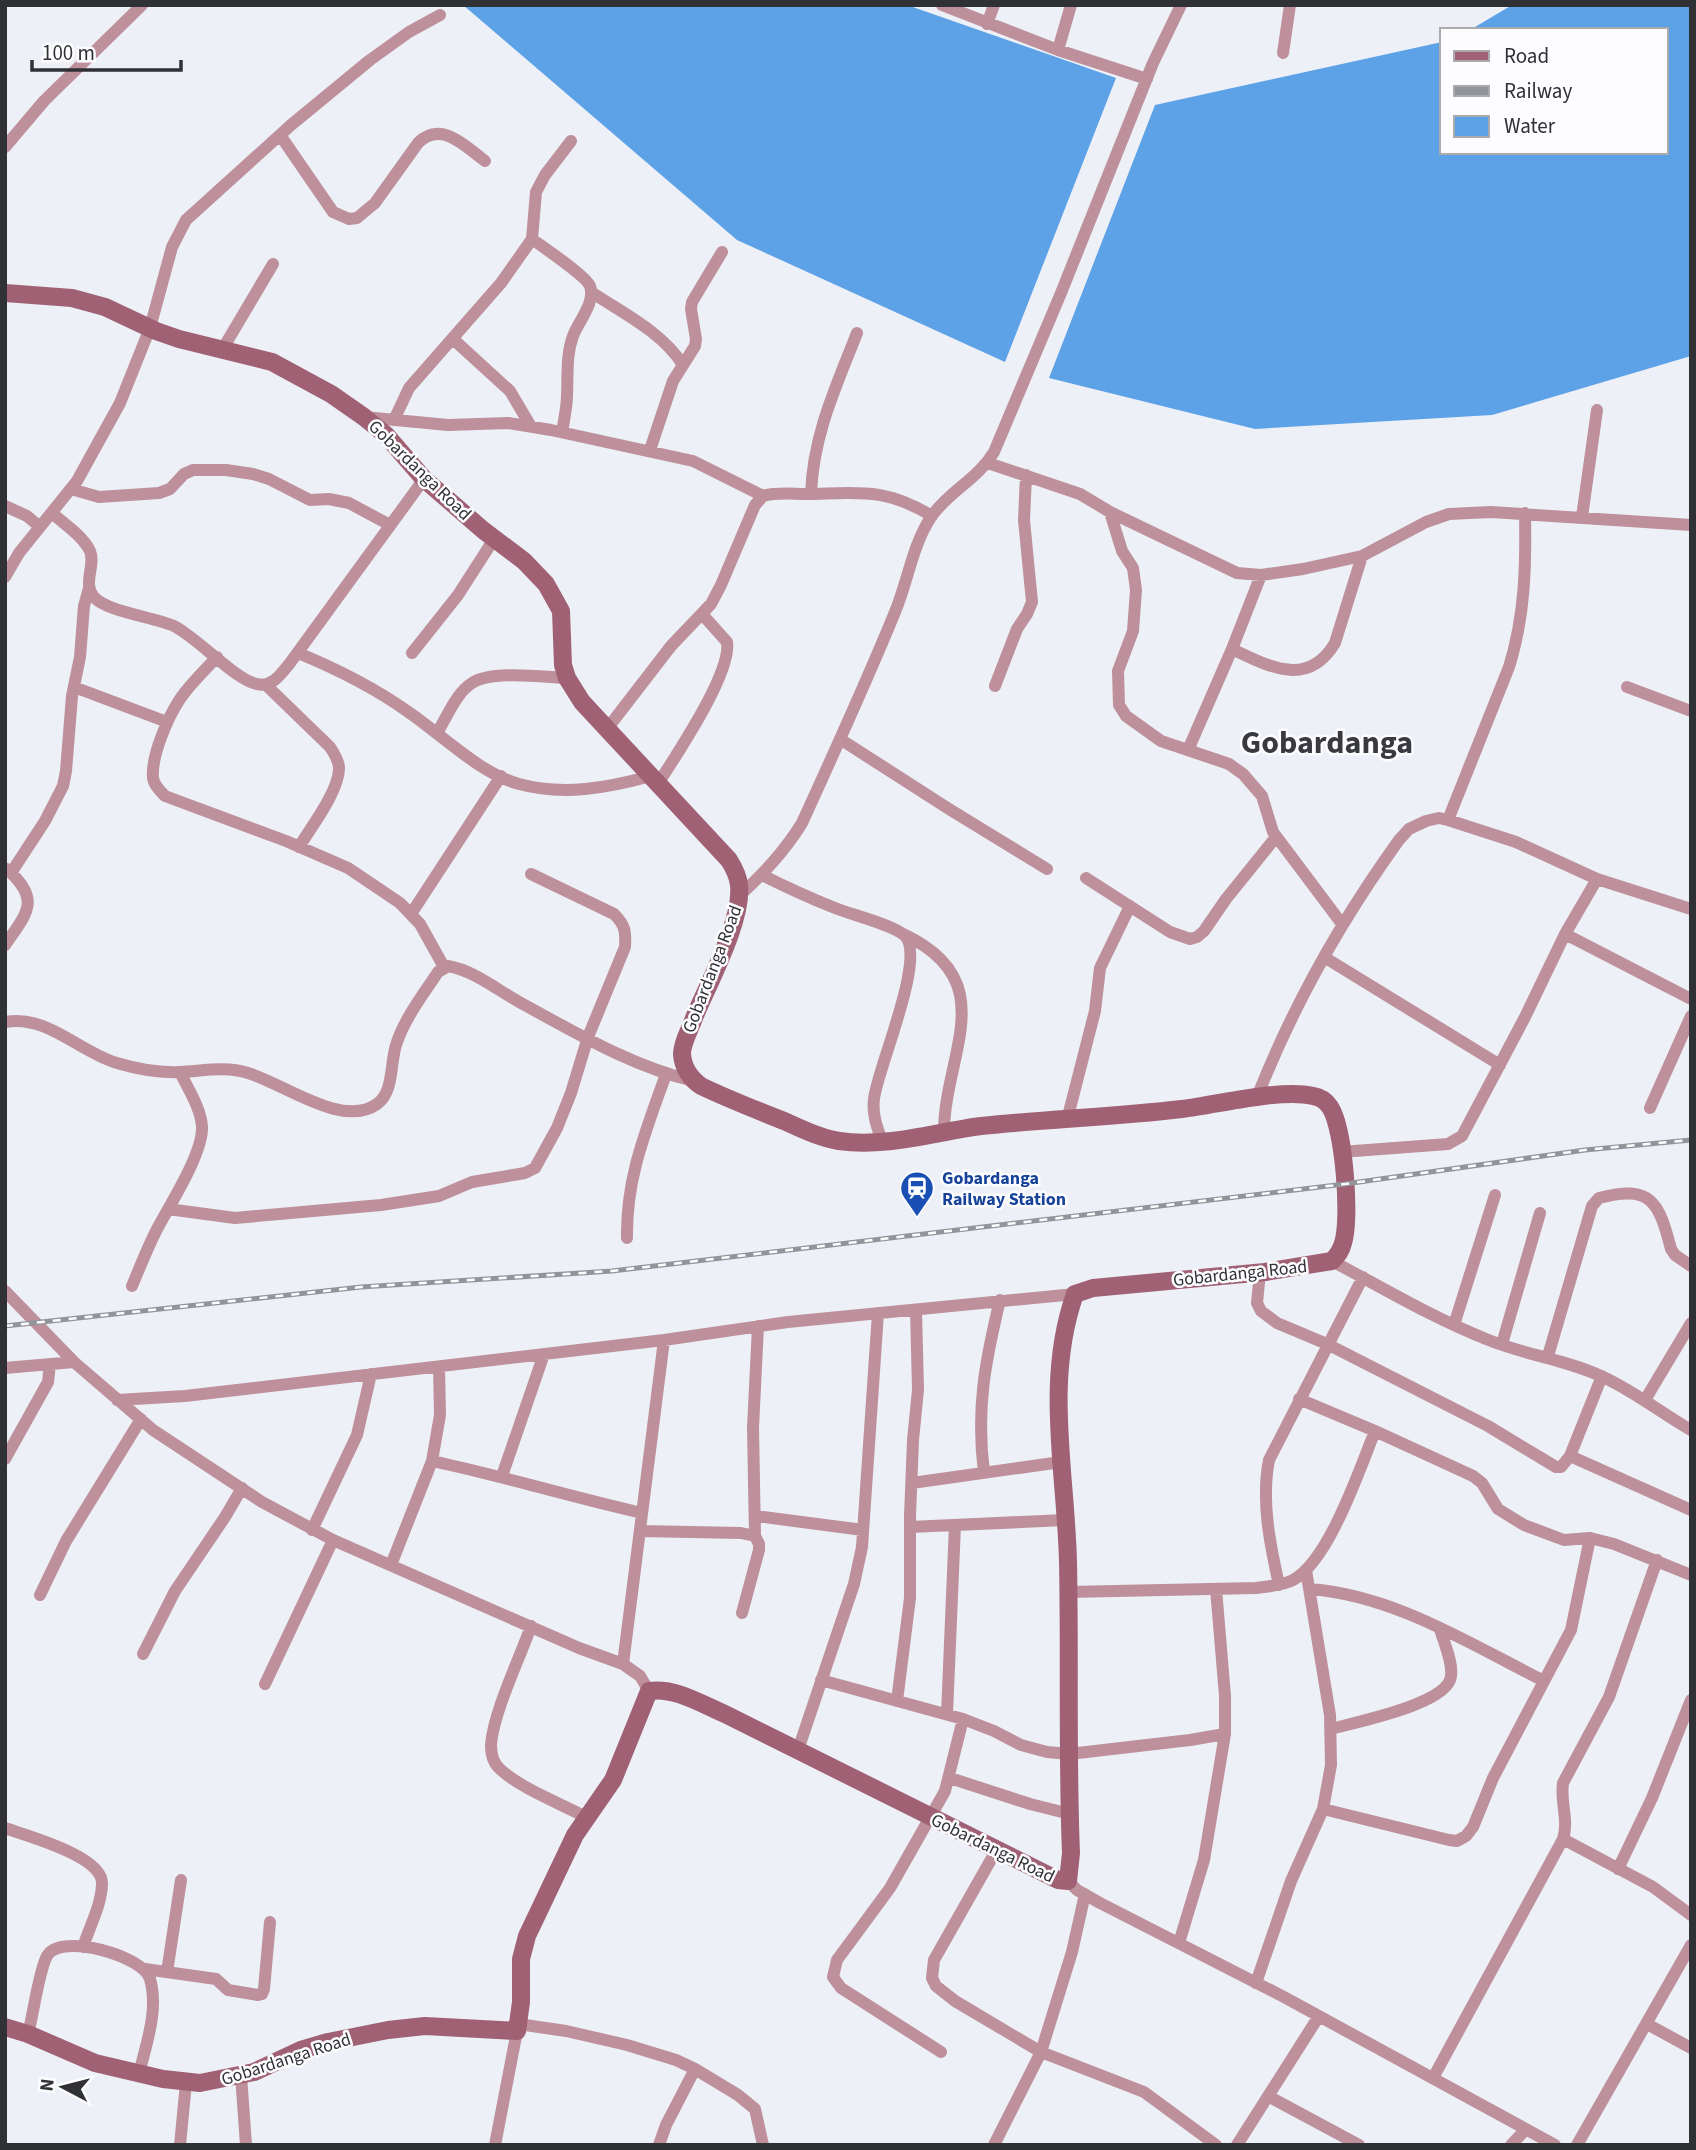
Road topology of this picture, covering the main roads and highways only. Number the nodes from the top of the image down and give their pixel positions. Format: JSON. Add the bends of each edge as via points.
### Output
{"nodes":[{"id":1,"x":5,"y":293,"type":"edge"},
{"id":2,"x":6,"y":2030,"type":"edge"}],
"edges":[{"from":1,"to":2,"type":"main road","name":"Gobardanga Road","via":[[72,298],[105,307],[179,340],[263,359],[290,370],[365,417],[424,479],[524,561],[545,584],[561,611],[566,678],[582,702],[729,860],[738,880],[739,896],[719,962],[684,1045],[684,1065],[694,1081],[828,1138],[853,1142],[1303,1094],[1322,1099],[1335,1117],[1346,1224],[1340,1253],[1332,1261],[1093,1288],[1074,1294],[1060,1367],[1069,1592],[1068,1881],[684,1696],[649,1691],[613,1780],[586,1818],[523,1944],[517,2027],[402,2027],[316,2045],[241,2075],[186,2083],[80,2058],[28,2034]]}]}
